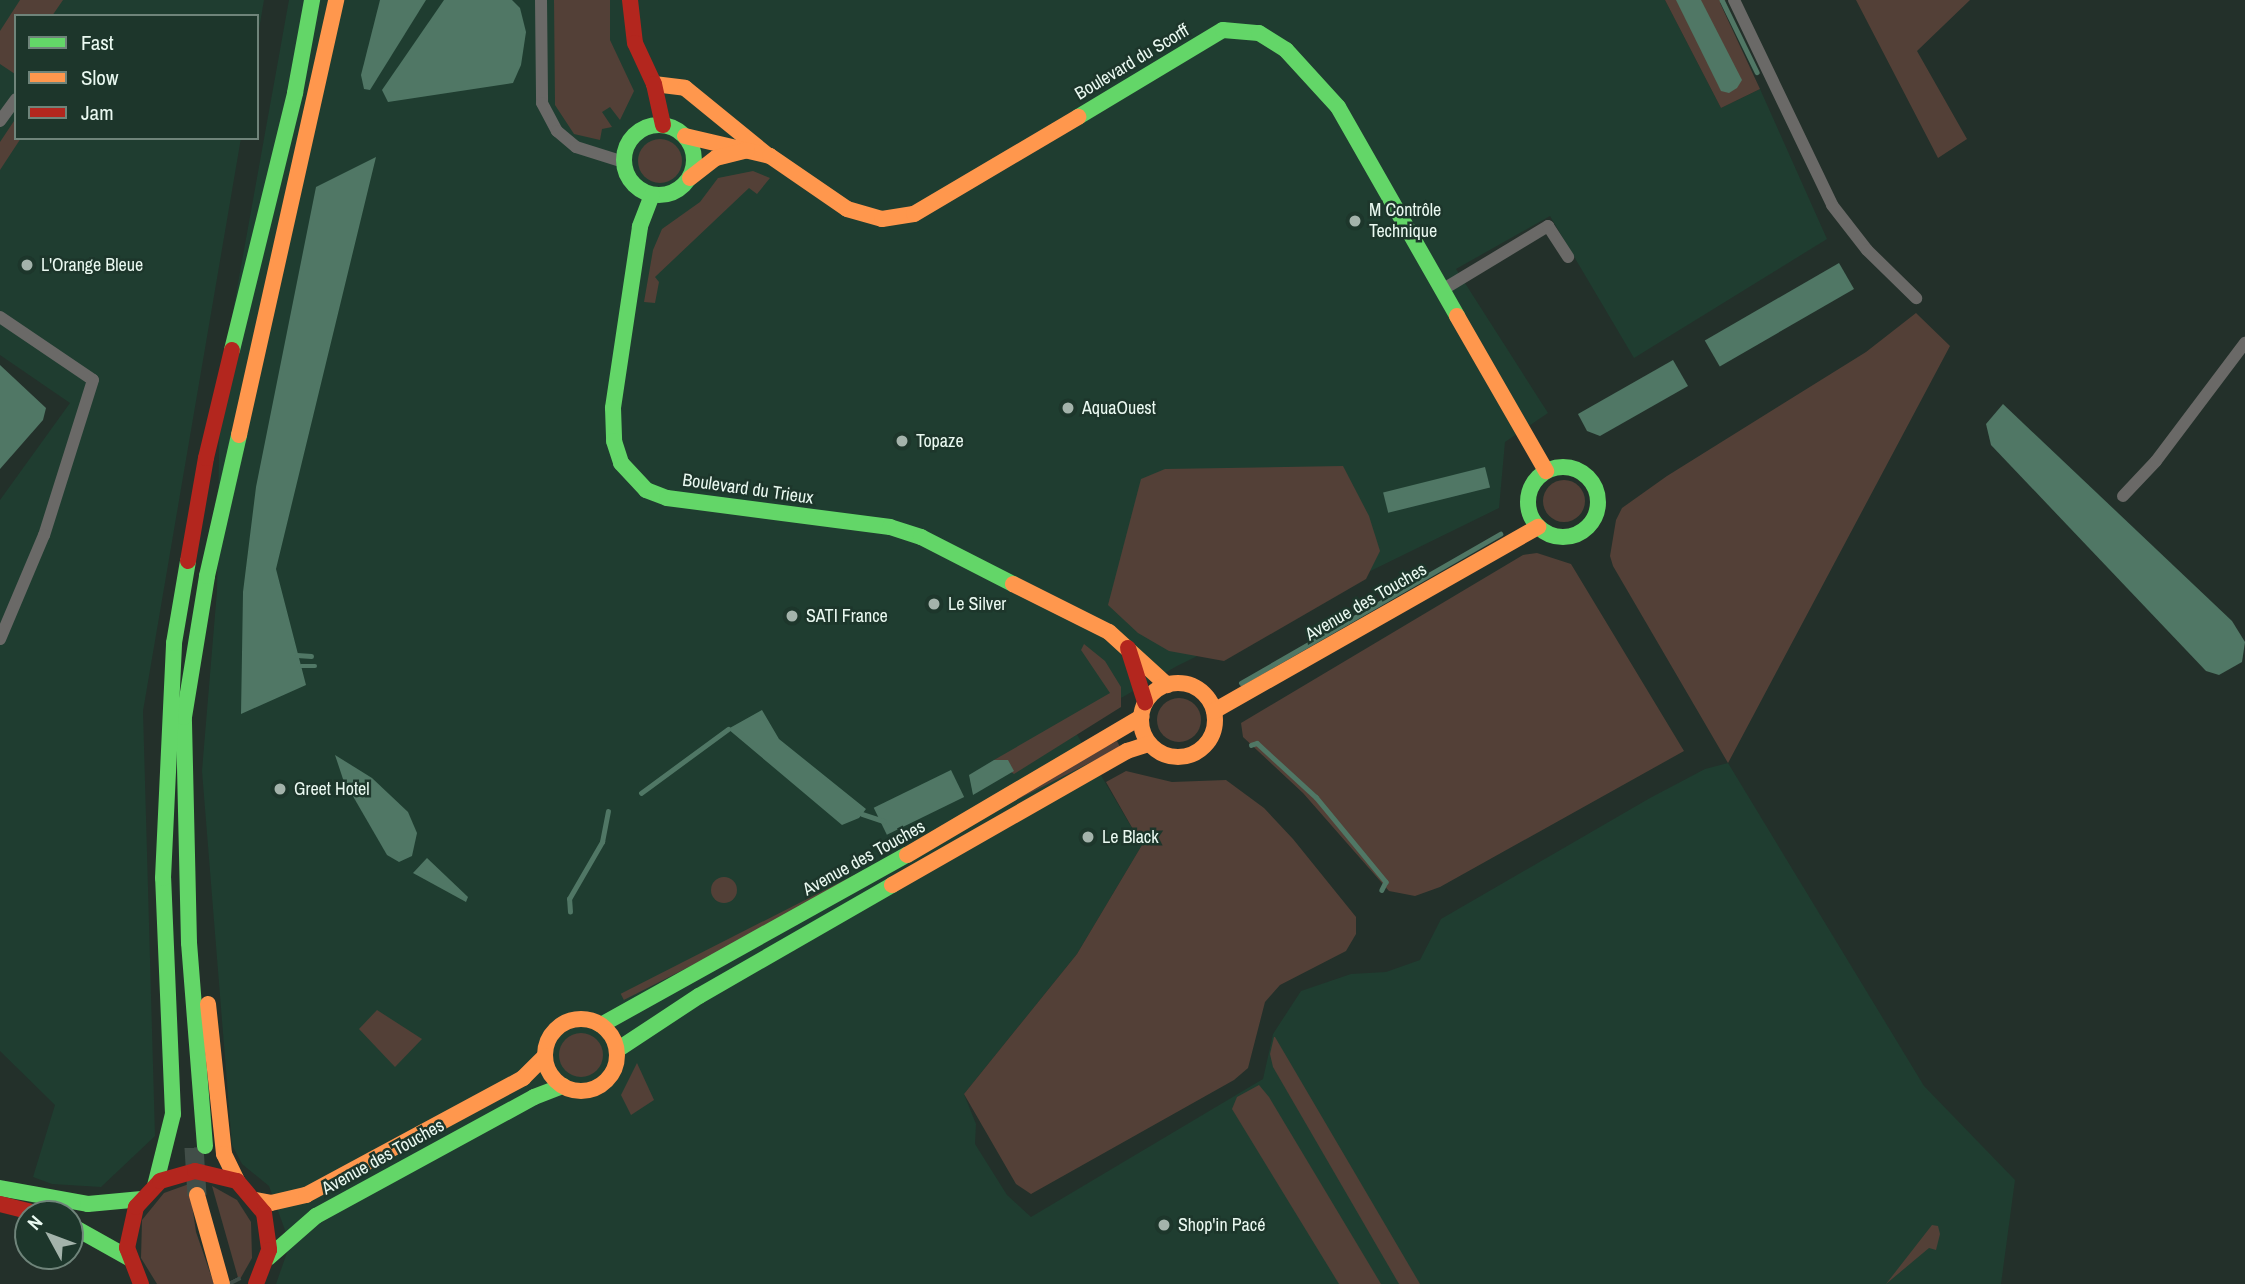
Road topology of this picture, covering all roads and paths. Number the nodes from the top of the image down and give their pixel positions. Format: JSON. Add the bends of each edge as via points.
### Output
{"nodes":[{"id":1,"x":312,"y":0,"type":"edge"},
{"id":2,"x":336,"y":0,"type":"edge"},
{"id":3,"x":541,"y":0,"type":"edge"},
{"id":4,"x":630,"y":0,"type":"edge"},
{"id":5,"x":1734,"y":0,"type":"edge"},
{"id":6,"x":654,"y":84,"type":"junction"},
{"id":7,"x":14,"y":102,"type":"edge"},
{"id":8,"x":0,"y":121,"type":"edge"},
{"id":9,"x":663,"y":125,"type":"junction"},
{"id":10,"x":685,"y":136,"type":"junction"},
{"id":11,"x":749,"y":150,"type":"junction"},
{"id":12,"x":766,"y":154,"type":"junction"},
{"id":13,"x":624,"y":162,"type":"junction"},
{"id":14,"x":690,"y":178,"type":"junction"},
{"id":15,"x":652,"y":195,"type":"junction"},
{"id":16,"x":1568,"y":257,"type":"dead end"},
{"id":17,"x":1442,"y":290,"type":"junction"},
{"id":18,"x":1916,"y":298,"type":"dead end"},
{"id":19,"x":0,"y":317,"type":"edge"},
{"id":20,"x":2245,"y":342,"type":"edge"},
{"id":21,"x":1546,"y":471,"type":"junction"},
{"id":22,"x":2123,"y":496,"type":"dead end"},
{"id":23,"x":1538,"y":527,"type":"junction"},
{"id":24,"x":0,"y":639,"type":"edge"},
{"id":25,"x":1127,"y":645,"type":"junction"},
{"id":26,"x":1167,"y":685,"type":"junction"},
{"id":27,"x":1143,"y":709,"type":"junction"},
{"id":28,"x":1214,"y":711,"type":"junction"},
{"id":29,"x":1149,"y":744,"type":"junction"},
{"id":30,"x":166,"y":817,"type":"junction"},
{"id":31,"x":186,"y":850,"type":"junction"},
{"id":32,"x":601,"y":1025,"type":"junction"},
{"id":33,"x":617,"y":1050,"type":"junction"},
{"id":34,"x":545,"y":1056,"type":"junction"},
{"id":35,"x":563,"y":1086,"type":"junction"},
{"id":36,"x":237,"y":1181,"type":"junction"},
{"id":37,"x":155,"y":1186,"type":"junction"},
{"id":38,"x":0,"y":1188,"type":"edge"},
{"id":39,"x":202,"y":1194,"type":"tunnel mouth"},
{"id":40,"x":142,"y":1199,"type":"junction"},
{"id":41,"x":256,"y":1200,"type":"junction"},
{"id":42,"x":84,"y":1232,"type":"edge"},
{"id":43,"x":129,"y":1258,"type":"junction"},
{"id":44,"x":262,"y":1275,"type":"edge"},
{"id":45,"x":136,"y":1281,"type":"edge"},
{"id":46,"x":227,"y":1282,"type":"edge"}],
"edges":[{"from":1,"to":30,"type":"street","via":[[295,93],[206,458],[188,554],[168,704]]},
{"from":2,"to":31,"type":"street","via":[[207,576],[184,717]]},
{"from":3,"to":13,"type":"street","via":[[542,103],[557,131],[576,147]]},
{"from":4,"to":6,"type":"street","via":[[635,43]]},
{"from":5,"to":18,"type":"street","via":[[1832,205],[1867,250]]},
{"from":6,"to":9,"type":"street"},
{"from":6,"to":12,"type":"street","via":[[684,88]]},
{"from":7,"to":8,"type":"street"},
{"from":9,"to":10,"type":"street"},
{"from":9,"to":13,"type":"street","via":[[651,126],[631,139]]},
{"from":10,"to":11,"type":"street","name":"Boulevard du Scorff"},
{"from":10,"to":14,"type":"street","via":[[694,156]]},
{"from":11,"to":12,"type":"street","name":"Boulevard du Scorff"},
{"from":11,"to":14,"type":"street","name":"Boulevard du Scorff","via":[[716,158]]},
{"from":12,"to":17,"type":"street","name":"Boulevard du Scorff","via":[[847,209],[881,219],[914,214],[1223,30],[1259,33],[1286,50],[1338,107]]},
{"from":13,"to":15,"type":"street","via":[[633,184]]},
{"from":14,"to":15,"type":"street","via":[[674,192]]},
{"from":15,"to":25,"type":"street","name":"Boulevard du Trieux","via":[[640,227],[614,408],[614,441],[621,463],[646,490],[667,498],[890,527],[921,537],[1110,632]]},
{"from":16,"to":17,"type":"street","via":[[1548,226]]},
{"from":17,"to":21,"type":"street","name":"Boulevard du Scorff"},
{"from":19,"to":24,"type":"street","via":[[93,380],[44,535]]},
{"from":20,"to":22,"type":"street","via":[[2156,461]]},
{"from":21,"to":23,"type":"street","via":[[1528,495],[1529,513]]},
{"from":21,"to":23,"type":"street","via":[[1564,467],[1586,475],[1596,491],[1598,506],[1587,528],[1569,537]]},
{"from":23,"to":28,"type":"street","name":"Avenue des Touches"},
{"from":25,"to":26,"type":"street","name":"Boulevard du Trieux"},
{"from":25,"to":27,"type":"street"},
{"from":26,"to":27,"type":"street"},
{"from":26,"to":28,"type":"street","via":[[1196,688]]},
{"from":27,"to":29,"type":"street"},
{"from":27,"to":32,"type":"street","name":"Avenue des Touches","via":[[989,809]]},
{"from":28,"to":29,"type":"street","via":[[1213,733],[1194,754],[1173,758]]},
{"from":29,"to":33,"type":"street","name":"Avenue des Touches","via":[[1127,751],[699,996]]},
{"from":30,"to":31,"type":"street","via":[[200,1146]]},
{"from":30,"to":37,"type":"street","via":[[165,948],[174,1080],[172,1127]]},
{"from":31,"to":36,"type":"street","via":[[202,940],[223,1154]]},
{"from":32,"to":33,"type":"street"},
{"from":32,"to":34,"type":"street","via":[[582,1019],[565,1023],[552,1034]]},
{"from":33,"to":35,"type":"street","via":[[615,1069],[603,1084],[587,1091]]},
{"from":34,"to":35,"type":"street","via":[[549,1070]]},
{"from":34,"to":41,"type":"street","name":"Avenue des Touches","via":[[523,1078],[306,1195],[271,1203]]},
{"from":35,"to":44,"type":"street","name":"Avenue des Touches","via":[[534,1097],[316,1216]]},
{"from":36,"to":37,"type":"street","via":[[195,1171]]},
{"from":36,"to":41,"type":"street"},
{"from":37,"to":40,"type":"street"},
{"from":38,"to":40,"type":"street","via":[[88,1204]]},
{"from":39,"to":46,"type":"street"},
{"from":40,"to":43,"type":"street","via":[[128,1227]]},
{"from":41,"to":44,"type":"street","via":[[268,1227]]},
{"from":42,"to":43,"type":"street"},
{"from":43,"to":45,"type":"street"}]}
